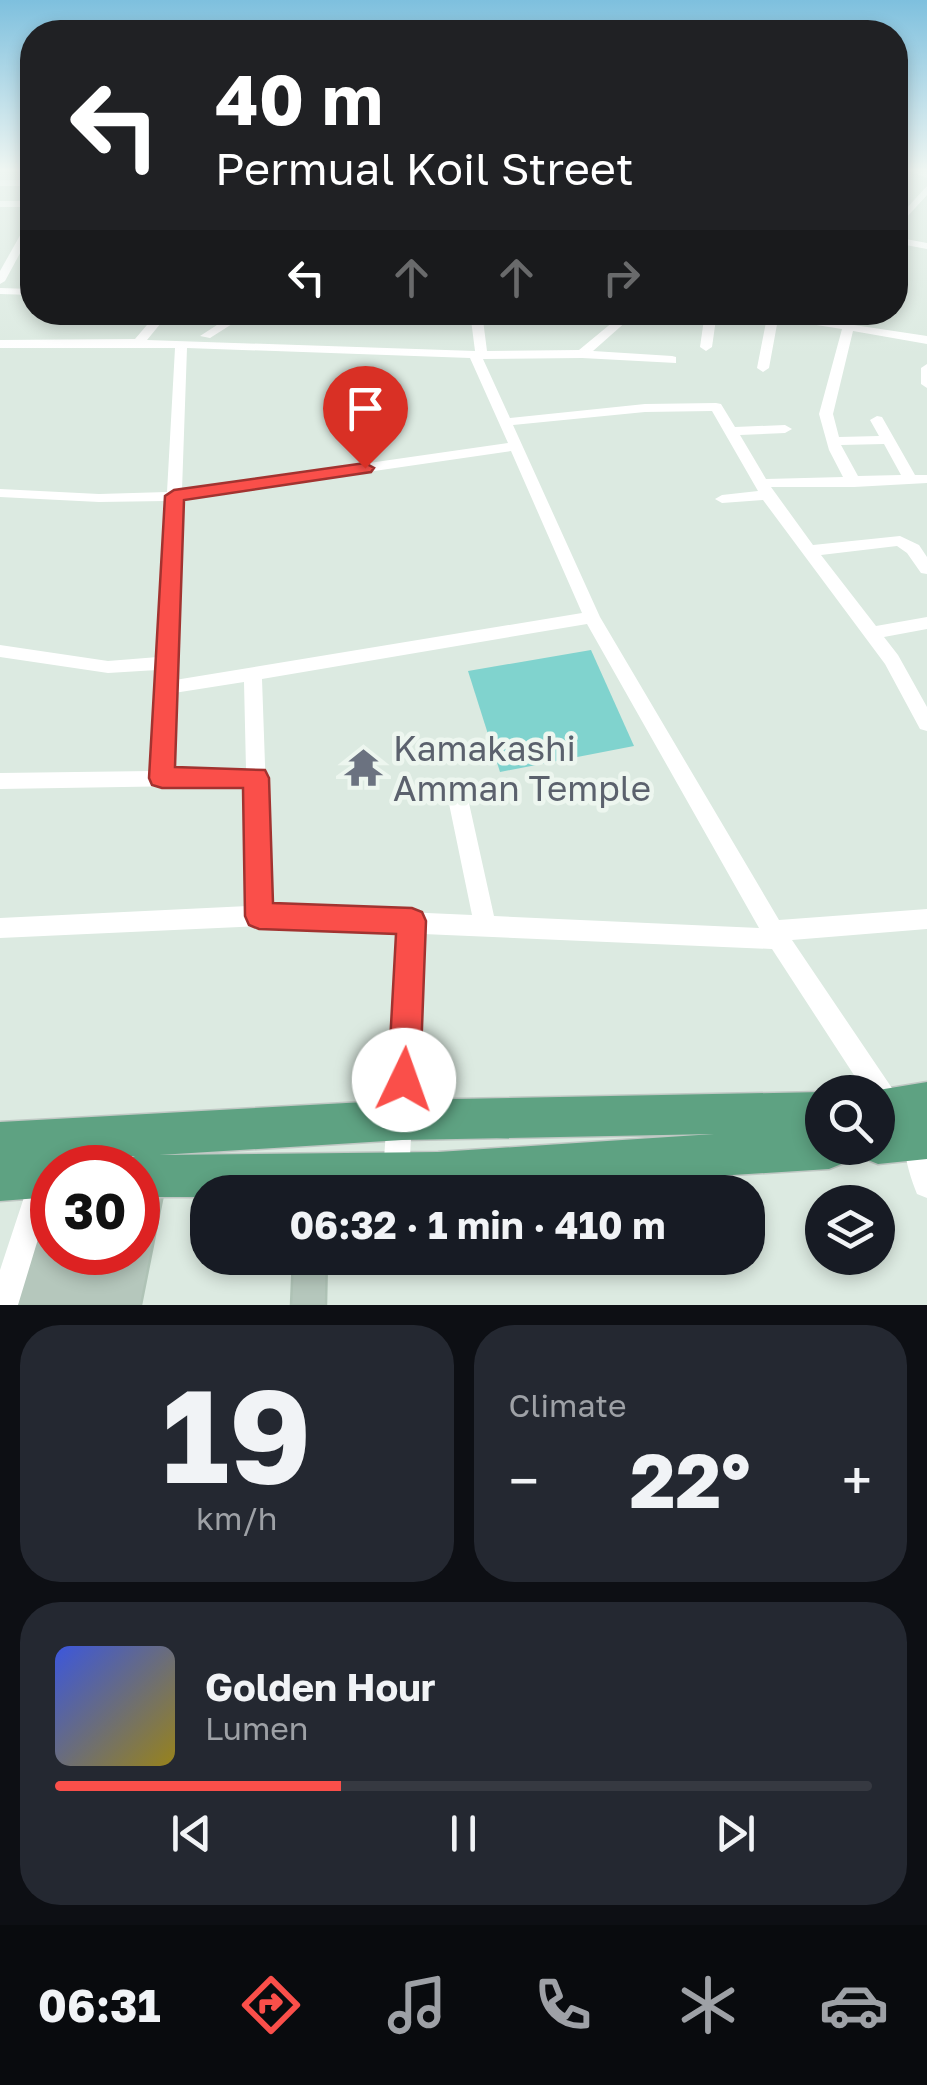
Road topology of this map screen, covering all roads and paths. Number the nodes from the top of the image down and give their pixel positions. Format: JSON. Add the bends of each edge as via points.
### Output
{"nodes":[{"id":1,"x":20,"y":245,"type":"edge"},
{"id":2,"x":0,"y":281,"type":"edge"},
{"id":3,"x":154,"y":325,"type":"edge"},
{"id":4,"x":212,"y":325,"type":"edge"},
{"id":5,"x":226,"y":325,"type":"edge"},
{"id":6,"x":477,"y":325,"type":"edge"},
{"id":7,"x":617,"y":325,"type":"edge"},
{"id":8,"x":709,"y":325,"type":"edge"},
{"id":9,"x":768,"y":325,"type":"edge"},
{"id":10,"x":849,"y":325,"type":"edge"},
{"id":11,"x":869,"y":325,"type":"edge"},
{"id":12,"x":204,"y":340,"type":"junction"},
{"id":13,"x":927,"y":340,"type":"edge"},
{"id":14,"x":138,"y":343,"type":"junction"},
{"id":15,"x":0,"y":344,"type":"edge"},
{"id":16,"x":181,"y":345,"type":"junction"},
{"id":17,"x":706,"y":348,"type":"dead end"},
{"id":18,"x":582,"y":354,"type":"junction"},
{"id":19,"x":478,"y":355,"type":"junction"},
{"id":20,"x":672,"y":360,"type":"dead end"},
{"id":21,"x":763,"y":368,"type":"dead end"},
{"id":22,"x":927,"y":368,"type":"edge"},
{"id":23,"x":927,"y":384,"type":"edge"},
{"id":24,"x":876,"y":420,"type":"dead end"},
{"id":25,"x":506,"y":422,"type":"junction"},
{"id":26,"x":785,"y":430,"type":"dead end"},
{"id":27,"x":730,"y":431,"type":"junction"},
{"id":28,"x":889,"y":440,"type":"junction"},
{"id":29,"x":833,"y":441,"type":"junction"},
{"id":30,"x":517,"y":446,"type":"junction"},
{"id":31,"x":919,"y":479,"type":"edge"},
{"id":32,"x":854,"y":483,"type":"junction"},
{"id":33,"x":765,"y":489,"type":"junction"},
{"id":34,"x":0,"y":493,"type":"edge"},
{"id":35,"x":174,"y":496,"type":"junction"},
{"id":36,"x":722,"y":499,"type":"dead end"},
{"id":37,"x":808,"y":551,"type":"junction"},
{"id":38,"x":927,"y":569,"type":"edge"},
{"id":39,"x":592,"y":617,"type":"junction"},
{"id":40,"x":927,"y":622,"type":"edge"},
{"id":41,"x":872,"y":633,"type":"junction"},
{"id":42,"x":0,"y":651,"type":"edge"},
{"id":43,"x":167,"y":663,"type":"junction"},
{"id":44,"x":253,"y":674,"type":"junction"},
{"id":45,"x":166,"y":688,"type":"junction"},
{"id":46,"x":919,"y":692,"type":"edge"},
{"id":47,"x":927,"y":724,"type":"edge"},
{"id":48,"x":162,"y":778,"type":"junction"},
{"id":49,"x":256,"y":778,"type":"junction"},
{"id":50,"x":0,"y":781,"type":"edge"},
{"id":51,"x":457,"y":794,"type":"dead end"},
{"id":52,"x":259,"y":916,"type":"junction"},
{"id":53,"x":927,"y":919,"type":"edge"},
{"id":54,"x":412,"y":921,"type":"junction"},
{"id":55,"x":486,"y":924,"type":"junction"},
{"id":56,"x":0,"y":928,"type":"edge"},
{"id":57,"x":776,"y":935,"type":"junction"},
{"id":58,"x":805,"y":1112,"type":"edge"},
{"id":59,"x":402,"y":1120,"type":"junction"},
{"id":60,"x":903,"y":1125,"type":"edge"},
{"id":61,"x":0,"y":1143,"type":"edge"},
{"id":62,"x":805,"y":1149,"type":"edge"},
{"id":63,"x":396,"y":1173,"type":"junction"},
{"id":64,"x":160,"y":1176,"type":"edge"},
{"id":65,"x":30,"y":1178,"type":"edge"},
{"id":66,"x":0,"y":1180,"type":"edge"},
{"id":67,"x":927,"y":1184,"type":"edge"},
{"id":68,"x":30,"y":1228,"type":"edge"},
{"id":69,"x":3,"y":1305,"type":"edge"}],
"edges":[{"from":1,"to":2,"type":"street"},
{"from":3,"to":14,"type":"street"},
{"from":4,"to":12,"type":"street"},
{"from":5,"to":12,"type":"street"},
{"from":6,"to":19,"type":"street"},
{"from":7,"to":18,"type":"street"},
{"from":8,"to":17,"type":"street"},
{"from":9,"to":21,"type":"street"},
{"from":10,"to":29,"type":"street","via":[[826,414]]},
{"from":11,"to":13,"type":"street"},
{"from":12,"to":16,"type":"street"},
{"from":12,"to":19,"type":"street"},
{"from":14,"to":15,"type":"street"},
{"from":14,"to":16,"type":"street"},
{"from":16,"to":35,"type":"street"},
{"from":18,"to":19,"type":"street"},
{"from":18,"to":20,"type":"street"},
{"from":19,"to":25,"type":"street"},
{"from":22,"to":23,"type":"street"},
{"from":24,"to":28,"type":"street"},
{"from":25,"to":27,"type":"street","via":[[716,407]]},
{"from":25,"to":30,"type":"street"},
{"from":26,"to":27,"type":"street"},
{"from":27,"to":33,"type":"street"},
{"from":28,"to":29,"type":"street"},
{"from":28,"to":31,"type":"street"},
{"from":29,"to":32,"type":"street"},
{"from":30,"to":35,"type":"street"},
{"from":30,"to":39,"type":"street"},
{"from":31,"to":32,"type":"street"},
{"from":32,"to":33,"type":"street"},
{"from":33,"to":36,"type":"street"},
{"from":33,"to":37,"type":"street"},
{"from":34,"to":35,"type":"street"},
{"from":35,"to":43,"type":"street"},
{"from":37,"to":38,"type":"street","via":[[900,541]]},
{"from":37,"to":41,"type":"street"},
{"from":39,"to":44,"type":"street"},
{"from":39,"to":57,"type":"street"},
{"from":40,"to":41,"type":"street"},
{"from":41,"to":46,"type":"street"},
{"from":42,"to":43,"type":"street","via":[[108,668]]},
{"from":43,"to":45,"type":"street"},
{"from":44,"to":45,"type":"street"},
{"from":44,"to":49,"type":"street"},
{"from":45,"to":48,"type":"street"},
{"from":46,"to":47,"type":"street"},
{"from":48,"to":49,"type":"street"},
{"from":48,"to":50,"type":"street"},
{"from":49,"to":52,"type":"street"},
{"from":51,"to":55,"type":"street"},
{"from":52,"to":54,"type":"street"},
{"from":52,"to":56,"type":"street"},
{"from":53,"to":57,"type":"street"},
{"from":54,"to":55,"type":"street"},
{"from":54,"to":59,"type":"street"},
{"from":55,"to":57,"type":"street"},
{"from":57,"to":60,"type":"street"},
{"from":58,"to":59,"type":"main road"},
{"from":59,"to":61,"type":"main road"},
{"from":59,"to":63,"type":"street"},
{"from":60,"to":67,"type":"street"},
{"from":62,"to":63,"type":"main road"},
{"from":63,"to":64,"type":"main road"},
{"from":65,"to":66,"type":"main road"},
{"from":68,"to":69,"type":"street"}]}
